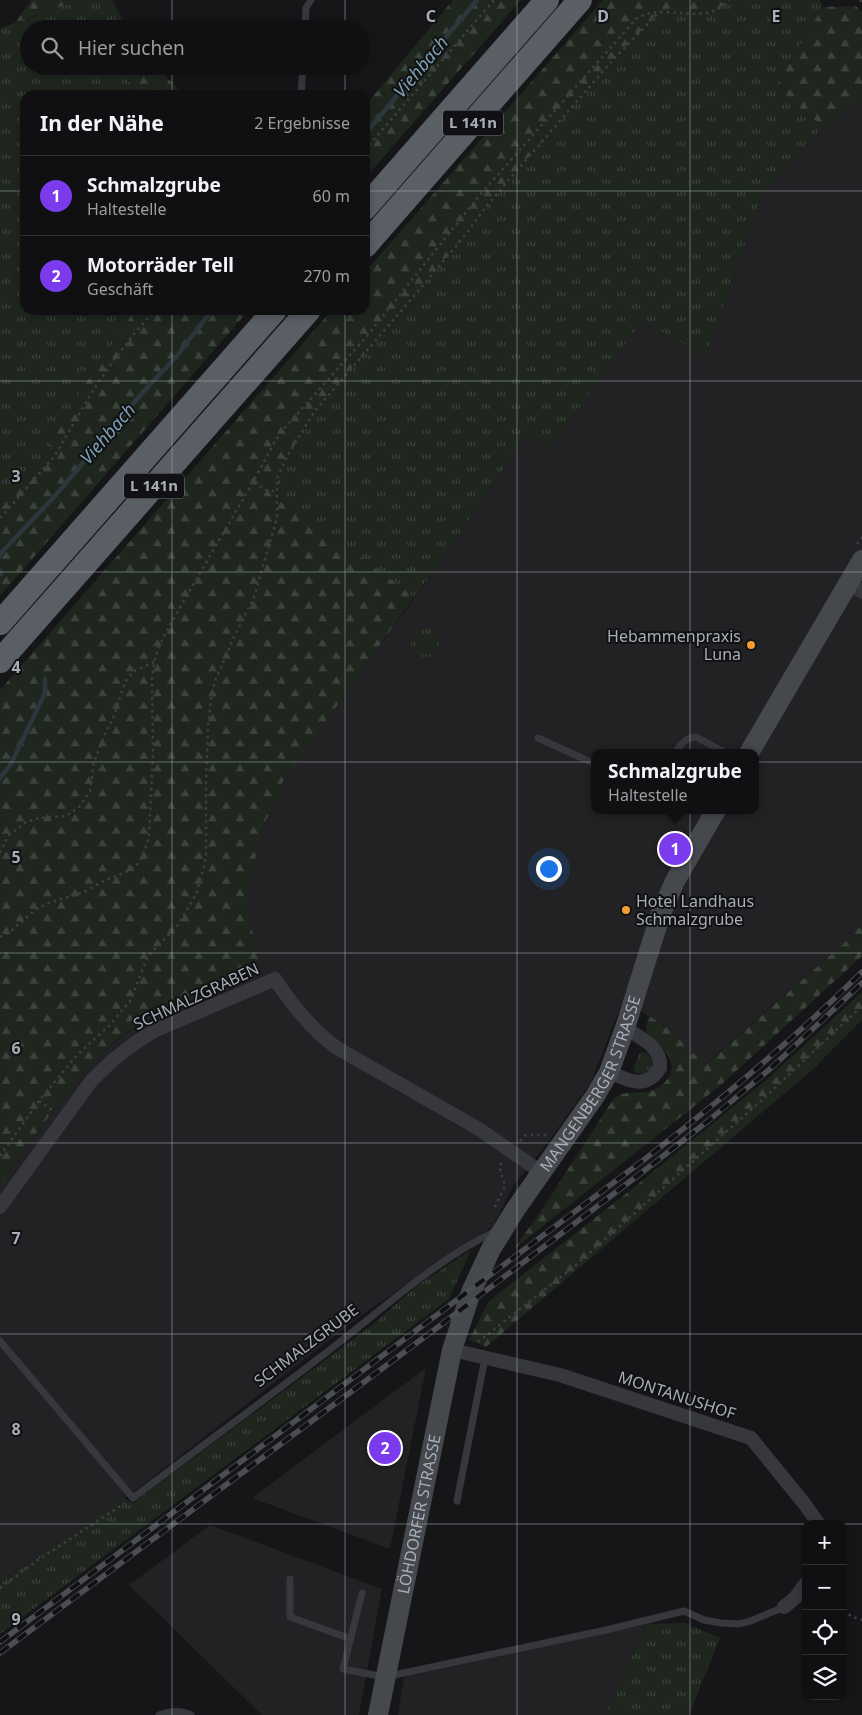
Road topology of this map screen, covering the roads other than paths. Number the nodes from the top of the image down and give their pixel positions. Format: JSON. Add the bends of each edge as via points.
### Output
{"nodes":[{"id":1,"x":302,"y":0,"type":"edge"},
{"id":2,"x":312,"y":0,"type":"edge"},
{"id":3,"x":547,"y":0,"type":"edge"},
{"id":4,"x":580,"y":0,"type":"edge"},
{"id":5,"x":306,"y":8,"type":"junction"},
{"id":6,"x":305,"y":20,"type":"edge"},
{"id":7,"x":303,"y":75,"type":"edge"},
{"id":8,"x":302,"y":90,"type":"edge"},
{"id":9,"x":370,"y":202,"type":"edge"},
{"id":10,"x":370,"y":240,"type":"edge"},
{"id":11,"x":271,"y":315,"type":"edge"},
{"id":12,"x":305,"y":315,"type":"edge"},
{"id":13,"x":862,"y":560,"type":"edge"},
{"id":14,"x":855,"y":587,"type":"edge"},
{"id":15,"x":0,"y":623,"type":"edge"},
{"id":16,"x":0,"y":662,"type":"edge"},
{"id":17,"x":538,"y":738,"type":"dead end"},
{"id":18,"x":677,"y":749,"type":"edge"},
{"id":19,"x":719,"y":749,"type":"edge"},
{"id":20,"x":752,"y":749,"type":"edge"},
{"id":21,"x":591,"y":762,"type":"edge"},
{"id":22,"x":711,"y":814,"type":"edge"},
{"id":23,"x":625,"y":1028,"type":"junction"},
{"id":24,"x":608,"y":1072,"type":"junction"},
{"id":25,"x":541,"y":1172,"type":"junction"},
{"id":26,"x":0,"y":1207,"type":"edge"},
{"id":27,"x":499,"y":1219,"type":"junction"},
{"id":28,"x":0,"y":1341,"type":"edge"},
{"id":29,"x":459,"y":1351,"type":"junction"},
{"id":30,"x":485,"y":1358,"type":"junction"},
{"id":31,"x":456,"y":1501,"type":"dead end"},
{"id":32,"x":816,"y":1520,"type":"edge"},
{"id":33,"x":290,"y":1579,"type":"dead end"},
{"id":34,"x":802,"y":1590,"type":"edge"},
{"id":35,"x":362,"y":1592,"type":"dead end"},
{"id":36,"x":784,"y":1607,"type":"joint"},
{"id":37,"x":351,"y":1639,"type":"junction"},
{"id":38,"x":385,"y":1677,"type":"junction"},
{"id":39,"x":159,"y":1715,"type":"edge"},
{"id":40,"x":191,"y":1715,"type":"edge"},
{"id":41,"x":378,"y":1715,"type":"edge"}],
"edges":[{"from":1,"to":5,"type":"lane"},
{"from":2,"to":5,"type":"lane"},
{"from":3,"to":9,"type":"highway","number":"L 141n"},
{"from":4,"to":10,"type":"highway","number":"L 141n"},
{"from":5,"to":6,"type":"lane"},
{"from":7,"to":8,"type":"lane"},
{"from":11,"to":15,"type":"highway","number":"L 141n"},
{"from":12,"to":16,"type":"highway","number":"L 141n"},
{"from":13,"to":14,"type":"main road"},
{"from":14,"to":20,"type":"main road"},
{"from":17,"to":21,"type":"lane"},
{"from":18,"to":19,"type":"lane","via":[[686,739],[696,736]]},
{"from":22,"to":23,"type":"main road","name":"MANGENBERGER STRASSE","via":[[661,913]]},
{"from":23,"to":24,"type":"main road","name":"MANGENBERGER STRASSE"},
{"from":23,"to":24,"type":"street","via":[[658,1053],[660,1068],[651,1079],[643,1082],[633,1082]]},
{"from":24,"to":25,"type":"main road","name":"MANGENBERGER STRASSE","via":[[595,1096]]},
{"from":25,"to":26,"type":"street","name":"SCHMALZGRABEN","via":[[479,1129],[327,1041],[311,1026],[275,979],[154,1031],[113,1060],[92,1080]]},
{"from":25,"to":27,"type":"main road","name":"MANGENBERGER STRASSE"},
{"from":27,"to":28,"type":"lane","name":"SCHMALZGRUBE","via":[[467,1247],[133,1498]]},
{"from":27,"to":29,"type":"main road","name":"MANGENBERGER STRASSE","via":[[492,1249],[471,1292]]},
{"from":29,"to":30,"type":"street","name":"MONTANUSHOF"},
{"from":29,"to":38,"type":"main road","name":"LÖHDORFER STRASSE"},
{"from":30,"to":31,"type":"lane"},
{"from":30,"to":32,"type":"street","name":"MONTANUSHOF","via":[[560,1375],[751,1438]]},
{"from":33,"to":37,"type":"lane","via":[[290,1617]]},
{"from":34,"to":36,"type":"street"},
{"from":35,"to":37,"type":"lane"},
{"from":36,"to":38,"type":"lane","via":[[738,1624],[704,1620],[684,1611]]},
{"from":37,"to":38,"type":"lane","via":[[343,1669]]},
{"from":38,"to":41,"type":"main road","name":"LÖHDORFER STRASSE"},
{"from":39,"to":40,"type":"lane","via":[[185,1712]]}]}
